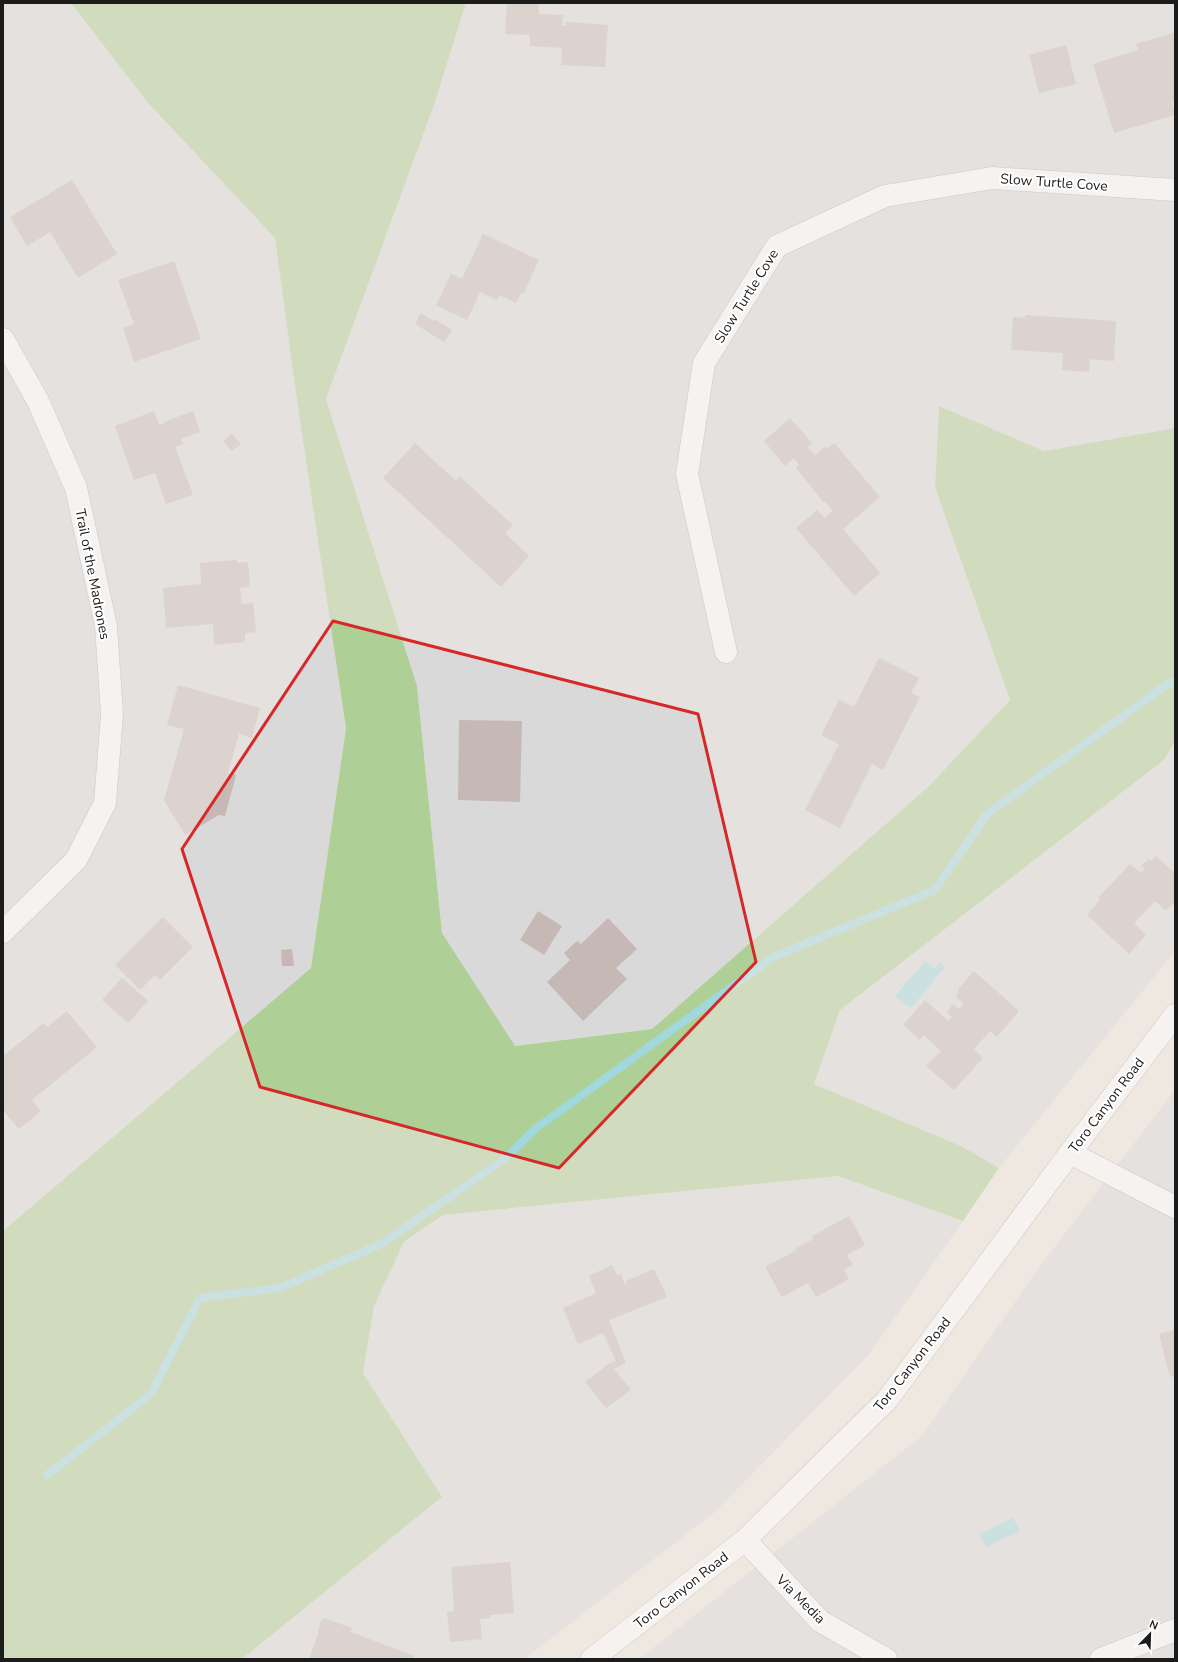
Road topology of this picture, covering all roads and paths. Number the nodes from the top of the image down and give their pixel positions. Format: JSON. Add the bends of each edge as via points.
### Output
{"nodes":[{"id":1,"x":1175,"y":190,"type":"edge"},
{"id":2,"x":3,"y":339,"type":"edge"},
{"id":3,"x":726,"y":652,"type":"dead end"},
{"id":4,"x":3,"y":932,"type":"edge"},
{"id":5,"x":1175,"y":1015,"type":"edge"},
{"id":6,"x":1070,"y":1152,"type":"junction"},
{"id":7,"x":1175,"y":1207,"type":"edge"},
{"id":8,"x":745,"y":1540,"type":"junction"},
{"id":9,"x":1175,"y":1630,"type":"edge"},
{"id":10,"x":592,"y":1659,"type":"edge"},
{"id":11,"x":886,"y":1659,"type":"edge"},
{"id":12,"x":1101,"y":1659,"type":"edge"}],
"edges":[{"from":1,"to":3,"type":"street","name":"Slow Turtle Cove","via":[[992,178],[885,196],[777,246],[704,363],[687,474]]},
{"from":2,"to":4,"type":"street","name":"Trail of the Madrones","via":[[38,401],[76,488],[106,626],[112,714],[105,803],[76,860]]},
{"from":5,"to":6,"type":"street","name":"Toro Canyon Road"},
{"from":6,"to":7,"type":"street"},
{"from":6,"to":8,"type":"street","name":"Toro Canyon Road","via":[[887,1400]]},
{"from":8,"to":10,"type":"street","name":"Toro Canyon Road"},
{"from":8,"to":11,"type":"street","name":"Via Media","via":[[820,1621]]},
{"from":9,"to":12,"type":"street"}]}
